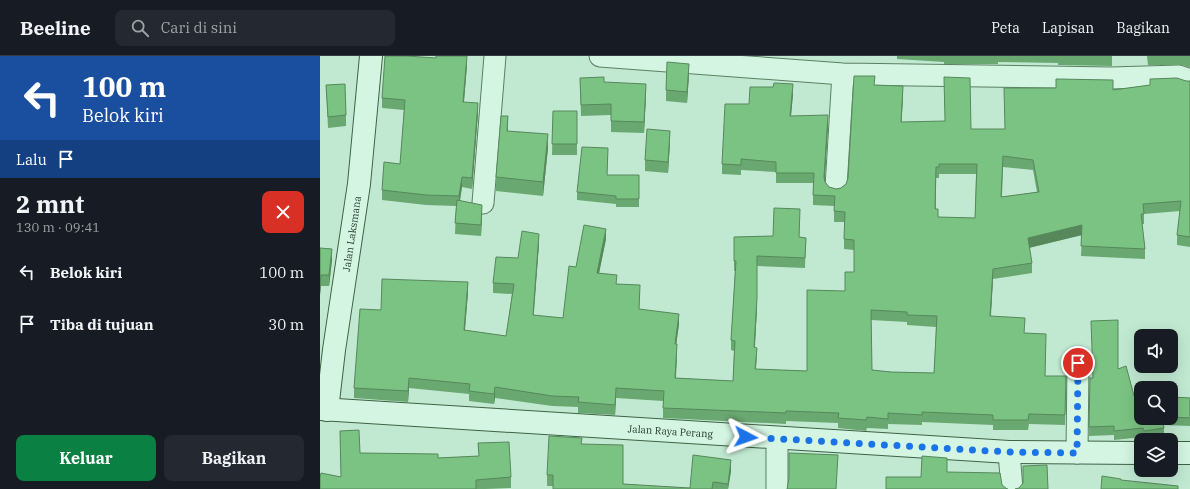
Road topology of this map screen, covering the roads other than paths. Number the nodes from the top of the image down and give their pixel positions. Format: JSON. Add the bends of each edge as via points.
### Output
{"nodes":[{"id":1,"x":371,"y":56,"type":"edge"},
{"id":2,"x":495,"y":56,"type":"edge"},
{"id":3,"x":600,"y":56,"type":"edge"},
{"id":4,"x":843,"y":74,"type":"junction"},
{"id":5,"x":1190,"y":80,"type":"edge"},
{"id":6,"x":836,"y":187,"type":"edge"},
{"id":7,"x":483,"y":203,"type":"dead end"},
{"id":8,"x":1078,"y":363,"type":"dead end"},
{"id":9,"x":324,"y":409,"type":"edge"},
{"id":10,"x":777,"y":439,"type":"junction"},
{"id":11,"x":1009,"y":452,"type":"junction"},
{"id":12,"x":1077,"y":453,"type":"junction"},
{"id":13,"x":1134,"y":453,"type":"edge"},
{"id":14,"x":1178,"y":453,"type":"edge"},
{"id":15,"x":1190,"y":454,"type":"edge"},
{"id":16,"x":777,"y":489,"type":"edge"},
{"id":17,"x":1012,"y":489,"type":"edge"}],
"edges":[{"from":1,"to":9,"type":"main road","name":"Jalan Laksmana","via":[[359,184]]},
{"from":2,"to":7,"type":"street"},
{"from":3,"to":4,"type":"street"},
{"from":4,"to":5,"type":"street","via":[[1111,78],[1179,76]]},
{"from":4,"to":6,"type":"street"},
{"from":8,"to":12,"type":"street"},
{"from":9,"to":10,"type":"main road","name":"Jalan Raya Perang"},
{"from":10,"to":11,"type":"main road","name":"Jalan Raya Perang"},
{"from":10,"to":16,"type":"street"},
{"from":11,"to":12,"type":"main road","name":"Jalan Raya Perang"},
{"from":11,"to":17,"type":"street"},
{"from":12,"to":13,"type":"main road","name":"Jalan Raya Perang"},
{"from":14,"to":15,"type":"main road"}]}
